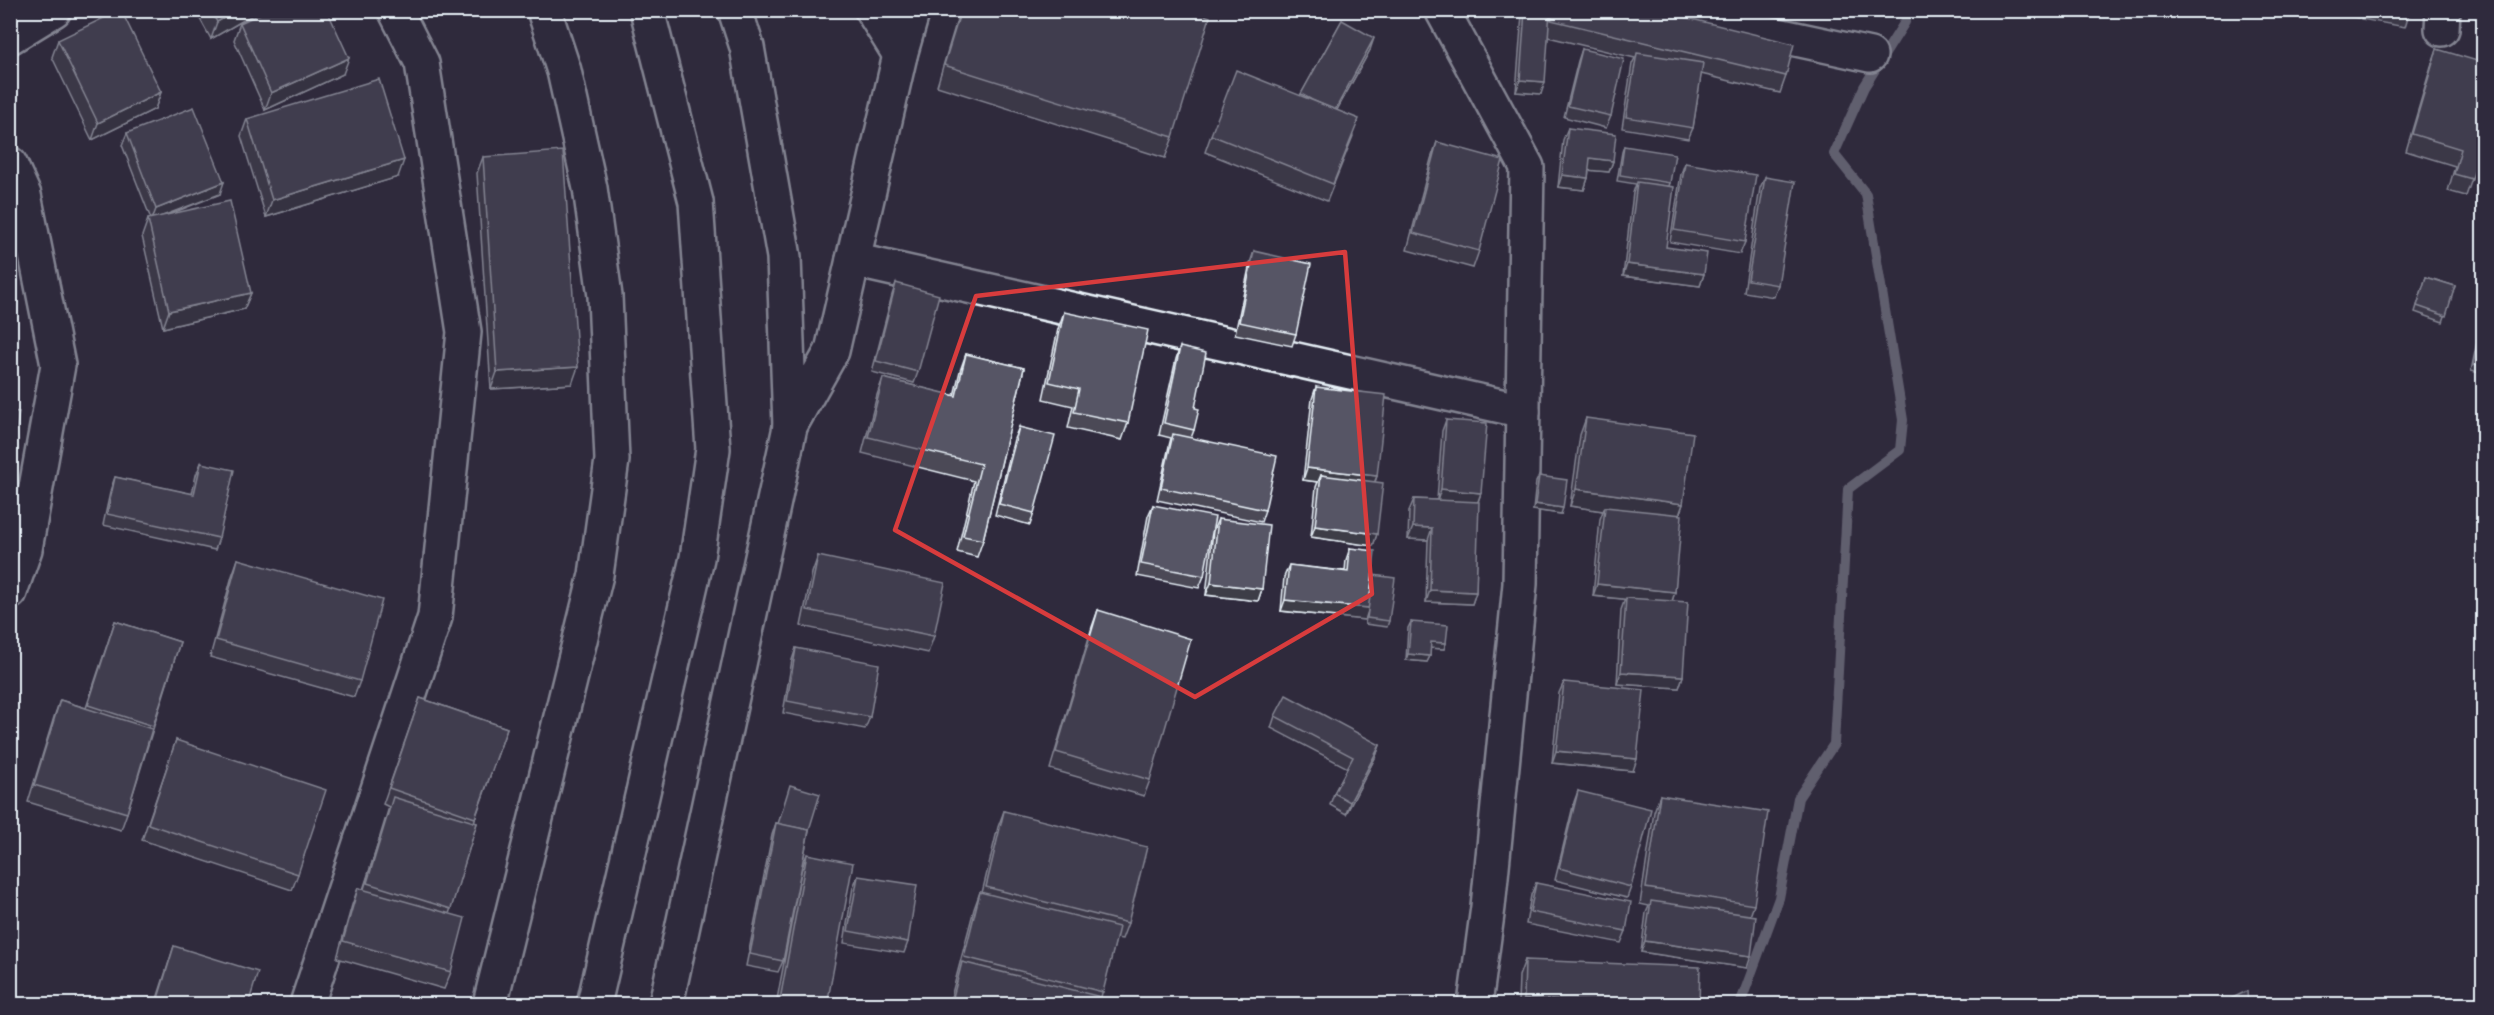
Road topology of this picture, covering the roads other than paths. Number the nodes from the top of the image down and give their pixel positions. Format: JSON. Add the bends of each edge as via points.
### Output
{"nodes":[{"id":1,"x":54,"y":10,"type":"edge"},
{"id":2,"x":395,"y":10,"type":"edge"},
{"id":3,"x":544,"y":10,"type":"edge"},
{"id":4,"x":647,"y":10,"type":"edge"},
{"id":5,"x":735,"y":10,"type":"edge"},
{"id":6,"x":872,"y":10,"type":"edge"},
{"id":7,"x":913,"y":10,"type":"edge"},
{"id":8,"x":1442,"y":10,"type":"edge"},
{"id":9,"x":1662,"y":10,"type":"edge"},
{"id":10,"x":10,"y":37,"type":"edge"},
{"id":11,"x":900,"y":55,"type":"junction"},
{"id":12,"x":1870,"y":55,"type":"dead end"},
{"id":13,"x":10,"y":164,"type":"edge"},
{"id":14,"x":853,"y":260,"type":"junction"},
{"id":15,"x":1523,"y":411,"type":"junction"},
{"id":16,"x":790,"y":427,"type":"junction"},
{"id":17,"x":10,"y":592,"type":"edge"},
{"id":18,"x":307,"y":1005,"type":"edge"},
{"id":19,"x":490,"y":1005,"type":"edge"},
{"id":20,"x":594,"y":1005,"type":"edge"},
{"id":21,"x":666,"y":1005,"type":"edge"},
{"id":22,"x":1475,"y":1005,"type":"edge"}],
"edges":[{"from":1,"to":10,"type":"street"},
{"from":2,"to":18,"type":"street","via":[[422,63],[464,332],[435,617]]},
{"from":3,"to":19,"type":"street","via":[[564,71],[590,188],[605,296],[612,460],[596,575]]},
{"from":4,"to":20,"type":"street","via":[[696,202],[713,449],[697,558]]},
{"from":5,"to":16,"type":"street","via":[[747,47],[784,257]]},
{"from":6,"to":11,"type":"street"},
{"from":7,"to":11,"type":"street"},
{"from":8,"to":15,"type":"street","via":[[1527,166]]},
{"from":9,"to":12,"type":"street"},
{"from":11,"to":14,"type":"street"},
{"from":13,"to":17,"type":"street","via":[[24,195],[58,366],[25,549]]},
{"from":14,"to":15,"type":"street"},
{"from":14,"to":16,"type":"street","via":[[832,351]]},
{"from":15,"to":22,"type":"street","via":[[1520,584]]},
{"from":16,"to":21,"type":"street"}]}
